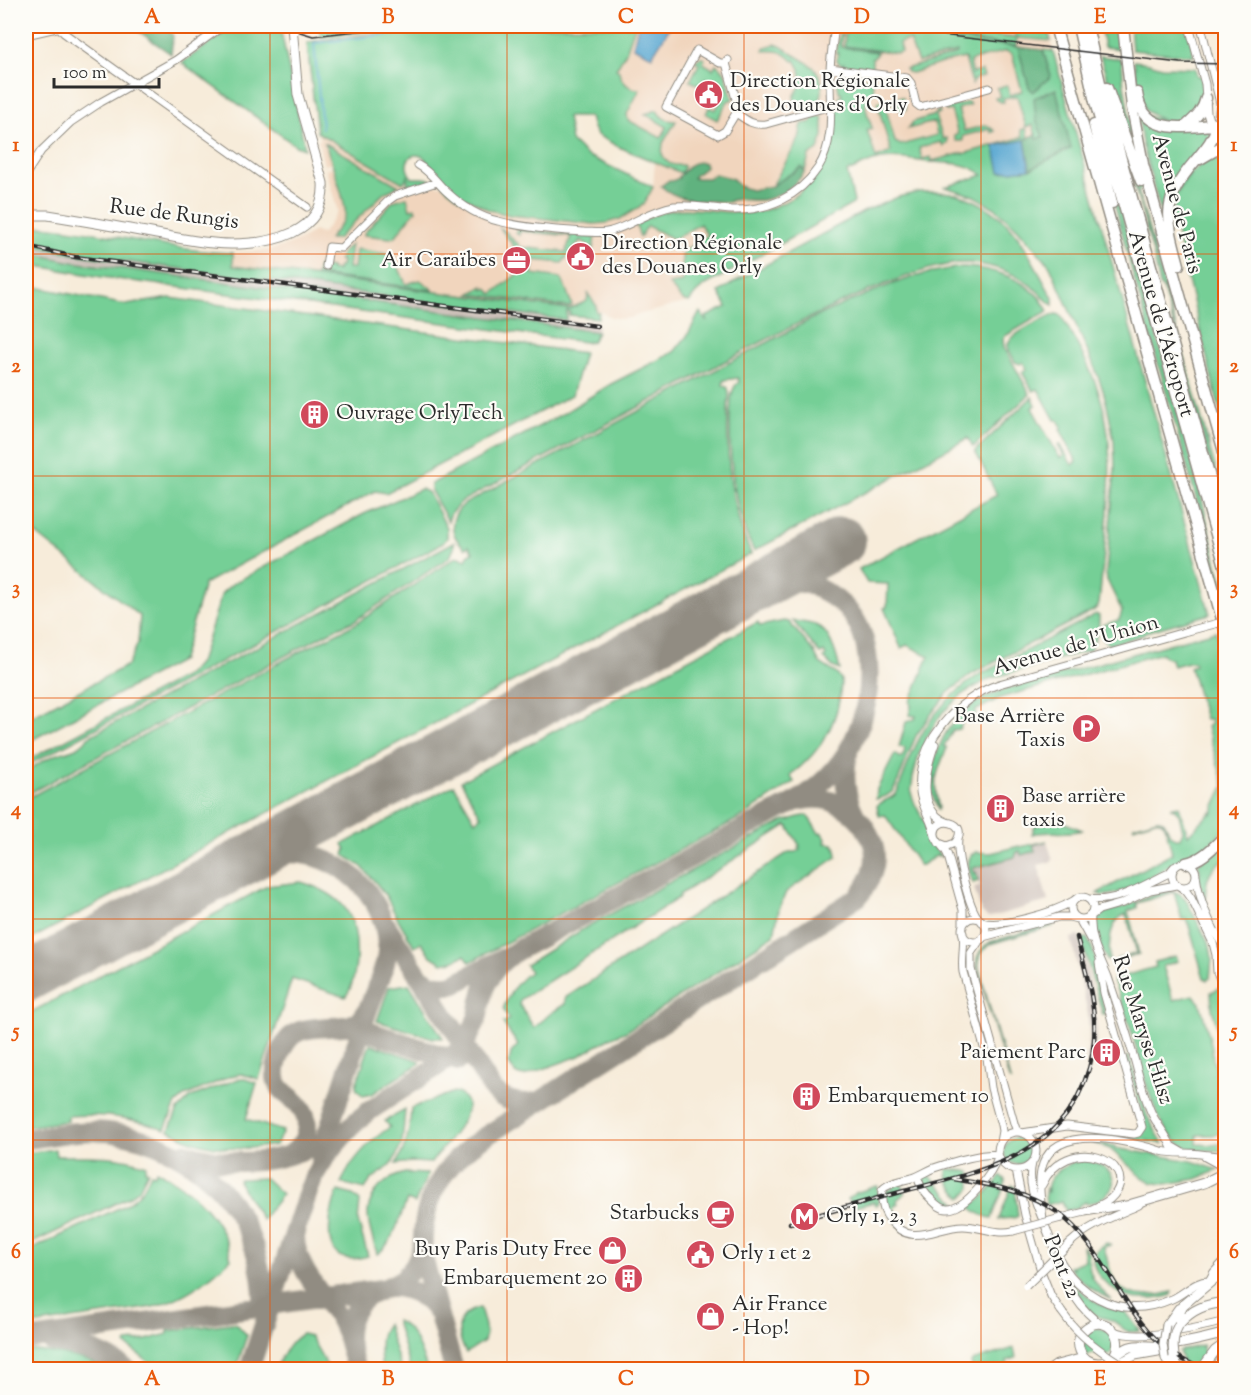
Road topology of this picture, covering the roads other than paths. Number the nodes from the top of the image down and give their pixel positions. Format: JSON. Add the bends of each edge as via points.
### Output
{"nodes":[{"id":1,"x":62,"y":26,"type":"edge"},
{"id":2,"x":223,"y":26,"type":"edge"},
{"id":3,"x":292,"y":26,"type":"edge"},
{"id":4,"x":835,"y":26,"type":"edge"},
{"id":5,"x":1055,"y":26,"type":"edge"},
{"id":6,"x":1078,"y":26,"type":"edge"},
{"id":7,"x":1087,"y":26,"type":"edge"},
{"id":8,"x":1124,"y":26,"type":"edge"},
{"id":9,"x":1190,"y":26,"type":"edge"},
{"id":10,"x":1201,"y":26,"type":"edge"},
{"id":11,"x":26,"y":35,"type":"edge"},
{"id":12,"x":1090,"y":40,"type":"junction"},
{"id":13,"x":1126,"y":46,"type":"junction"},
{"id":14,"x":1085,"y":60,"type":"junction"},
{"id":15,"x":830,"y":68,"type":"junction"},
{"id":16,"x":135,"y":84,"type":"junction"},
{"id":17,"x":989,"y":88,"type":"dead end"},
{"id":18,"x":1206,"y":98,"type":"junction"},
{"id":19,"x":1220,"y":104,"type":"junction"},
{"id":20,"x":831,"y":106,"type":"junction"},
{"id":21,"x":1226,"y":111,"type":"edge"},
{"id":22,"x":736,"y":113,"type":"junction"},
{"id":23,"x":1221,"y":125,"type":"edge"},
{"id":24,"x":1186,"y":126,"type":"junction"},
{"id":25,"x":1226,"y":144,"type":"edge"},
{"id":26,"x":1192,"y":164,"type":"junction"},
{"id":27,"x":418,"y":165,"type":"dead end"},
{"id":28,"x":26,"y":174,"type":"edge"},
{"id":29,"x":437,"y":182,"type":"junction"},
{"id":30,"x":307,"y":207,"type":"dead end"},
{"id":31,"x":26,"y":215,"type":"edge"},
{"id":32,"x":326,"y":266,"type":"dead end"},
{"id":33,"x":1178,"y":290,"type":"junction"},
{"id":34,"x":1134,"y":305,"type":"junction"},
{"id":35,"x":1226,"y":459,"type":"edge"},
{"id":36,"x":1226,"y":535,"type":"edge"},
{"id":37,"x":1206,"y":563,"type":"junction"},
{"id":38,"x":1226,"y":570,"type":"edge"},
{"id":39,"x":1226,"y":610,"type":"edge"},
{"id":40,"x":1226,"y":621,"type":"edge"},
{"id":41,"x":1226,"y":633,"type":"edge"},
{"id":42,"x":946,"y":722,"type":"junction"},
{"id":43,"x":947,"y":822,"type":"junction"},
{"id":44,"x":1226,"y":835,"type":"edge"},
{"id":45,"x":937,"y":839,"type":"junction"},
{"id":46,"x":958,"y":840,"type":"junction"},
{"id":47,"x":1186,"y":863,"type":"junction"},
{"id":48,"x":1174,"y":867,"type":"junction"},
{"id":49,"x":1196,"y":875,"type":"junction"},
{"id":50,"x":1178,"y":885,"type":"junction"},
{"id":51,"x":1089,"y":899,"type":"junction"},
{"id":52,"x":1073,"y":901,"type":"junction"},
{"id":53,"x":1091,"y":916,"type":"junction"},
{"id":54,"x":1078,"y":919,"type":"junction"},
{"id":55,"x":980,"y":921,"type":"junction"},
{"id":56,"x":963,"y":930,"type":"junction"},
{"id":57,"x":982,"y":938,"type":"junction"},
{"id":58,"x":1094,"y":943,"type":"junction"},
{"id":59,"x":1226,"y":950,"type":"edge"},
{"id":60,"x":1226,"y":959,"type":"edge"},
{"id":61,"x":1217,"y":972,"type":"junction"},
{"id":62,"x":1226,"y":984,"type":"edge"},
{"id":63,"x":1021,"y":1132,"type":"junction"},
{"id":64,"x":1000,"y":1142,"type":"junction"},
{"id":65,"x":1183,"y":1153,"type":"junction"},
{"id":66,"x":1200,"y":1155,"type":"junction"},
{"id":67,"x":998,"y":1156,"type":"junction"},
{"id":68,"x":1226,"y":1156,"type":"edge"},
{"id":69,"x":1032,"y":1163,"type":"junction"},
{"id":70,"x":1016,"y":1170,"type":"junction"},
{"id":71,"x":1226,"y":1171,"type":"edge"},
{"id":72,"x":918,"y":1179,"type":"dead end"},
{"id":73,"x":1041,"y":1190,"type":"junction"},
{"id":74,"x":1152,"y":1199,"type":"junction"},
{"id":75,"x":1132,"y":1204,"type":"joint"},
{"id":76,"x":1085,"y":1212,"type":"junction"},
{"id":77,"x":1043,"y":1219,"type":"junction"},
{"id":78,"x":1051,"y":1240,"type":"junction"},
{"id":79,"x":1226,"y":1259,"type":"edge"},
{"id":80,"x":1226,"y":1269,"type":"edge"},
{"id":81,"x":1209,"y":1281,"type":"junction"},
{"id":82,"x":1026,"y":1286,"type":"dead end"},
{"id":83,"x":1226,"y":1302,"type":"edge"},
{"id":84,"x":1226,"y":1321,"type":"edge"},
{"id":85,"x":1102,"y":1324,"type":"junction"},
{"id":86,"x":1172,"y":1325,"type":"junction"},
{"id":87,"x":1113,"y":1331,"type":"junction"},
{"id":88,"x":1226,"y":1333,"type":"edge"},
{"id":89,"x":1186,"y":1343,"type":"junction"},
{"id":90,"x":1226,"y":1343,"type":"edge"},
{"id":91,"x":1114,"y":1356,"type":"junction"},
{"id":92,"x":1084,"y":1358,"type":"junction"},
{"id":93,"x":1177,"y":1369,"type":"edge"},
{"id":94,"x":1050,"y":1370,"type":"edge"},
{"id":95,"x":1067,"y":1370,"type":"edge"},
{"id":96,"x":1088,"y":1370,"type":"edge"},
{"id":97,"x":1107,"y":1370,"type":"edge"},
{"id":98,"x":1131,"y":1370,"type":"edge"},
{"id":99,"x":1201,"y":1370,"type":"edge"}],
"edges":[{"from":1,"to":11,"type":"street"},
{"from":1,"to":16,"type":"street","via":[[64,33]]},
{"from":2,"to":16,"type":"street"},
{"from":3,"to":31,"type":"main road","name":"Rue de Rungis","via":[[298,95],[323,183],[319,207],[302,228],[268,240],[219,243],[48,215]]},
{"from":4,"to":15,"type":"street"},
{"from":5,"to":34,"type":"highway","name":"Avenue de l'Aéroport"},
{"from":6,"to":14,"type":"highway"},
{"from":7,"to":12,"type":"highway"},
{"from":8,"to":13,"type":"highway","name":"Avenue de Paris"},
{"from":9,"to":18,"type":"street"},
{"from":10,"to":19,"type":"street"},
{"from":12,"to":33,"type":"highway","via":[[1139,174],[1168,276]]},
{"from":12,"to":36,"type":"highway"},
{"from":13,"to":24,"type":"highway","via":[[1141,110],[1153,122]]},
{"from":13,"to":33,"type":"highway","name":"Avenue de Paris","via":[[1143,164]]},
{"from":14,"to":34,"type":"highway","via":[[1083,77],[1136,292]]},
{"from":14,"to":38,"type":"highway"},
{"from":15,"to":17,"type":"street","via":[[907,78],[920,107]]},
{"from":15,"to":20,"type":"street"},
{"from":16,"to":28,"type":"street","via":[[71,122],[41,151]]},
{"from":16,"to":30,"type":"street"},
{"from":18,"to":23,"type":"street","via":[[1209,120]]},
{"from":18,"to":24,"type":"highway","via":[[1200,113]]},
{"from":19,"to":21,"type":"street"},
{"from":19,"to":23,"type":"street"},
{"from":20,"to":22,"type":"street","via":[[760,125]]},
{"from":20,"to":29,"type":"street","via":[[829,137],[818,168],[786,198],[755,209],[676,206],[610,232],[568,231],[497,221],[465,206]]},
{"from":22,"to":22,"type":"street","via":[[727,61],[720,63],[697,51],[666,107],[718,135]]},
{"from":23,"to":24,"type":"highway"},
{"from":23,"to":26,"type":"highway"},
{"from":25,"to":26,"type":"highway"},
{"from":26,"to":33,"type":"highway","via":[[1176,187],[1169,208],[1181,278]]},
{"from":27,"to":29,"type":"street"},
{"from":29,"to":32,"type":"street","via":[[388,201],[341,248],[329,247]]},
{"from":33,"to":35,"type":"highway","name":"Avenue de Paris"},
{"from":34,"to":37,"type":"highway","name":"Avenue de l'Aéroport"},
{"from":37,"to":39,"type":"highway","via":[[1214,572]]},
{"from":37,"to":41,"type":"highway","name":"Avenue de l'Aéroport"},
{"from":40,"to":42,"type":"street","name":"Avenue de l'Union","bridge":true,"via":[[990,687],[964,703]]},
{"from":42,"to":43,"type":"street","name":"Avenue de l'Union","via":[[932,752],[926,785],[932,809]]},
{"from":42,"to":45,"type":"street","name":"Avenue de l'Union","via":[[927,752],[920,777],[921,799]]},
{"from":43,"to":45,"type":"street","via":[[939,825]]},
{"from":43,"to":46,"type":"street","name":"Avenue de l'Union","via":[[958,828]]},
{"from":44,"to":47,"type":"highway","via":[[1195,861]]},
{"from":45,"to":46,"type":"street","via":[[947,846]]},
{"from":45,"to":56,"type":"street","name":"Avenue de l'Union","via":[[948,856],[963,910]]},
{"from":46,"to":55,"type":"street","name":"Avenue de l'Union","via":[[959,860],[972,907]]},
{"from":47,"to":48,"type":"street"},
{"from":47,"to":49,"type":"street"},
{"from":48,"to":50,"type":"street","via":[[1172,878]]},
{"from":48,"to":51,"type":"street","via":[[1119,897]]},
{"from":49,"to":50,"type":"street","via":[[1192,884]]},
{"from":49,"to":59,"type":"street","via":[[1200,901]]},
{"from":50,"to":53,"type":"street","via":[[1150,890]]},
{"from":50,"to":61,"type":"street","via":[[1191,898],[1213,943]]},
{"from":51,"to":52,"type":"street"},
{"from":51,"to":53,"type":"street","via":[[1094,907]]},
{"from":52,"to":54,"type":"street","via":[[1071,911]]},
{"from":52,"to":55,"type":"street","via":[[1009,922]]},
{"from":53,"to":54,"type":"street"},
{"from":53,"to":58,"type":"street","name":"Rue Maryse Hilsz"},
{"from":54,"to":57,"type":"street","via":[[1059,917]]},
{"from":54,"to":58,"type":"street","name":"Rue Maryse Hilsz"},
{"from":55,"to":56,"type":"street","via":[[970,919]]},
{"from":55,"to":57,"type":"street","name":"Avenue de l'Union","via":[[985,928]]},
{"from":56,"to":57,"type":"street","via":[[969,940]]},
{"from":56,"to":64,"type":"street","name":"Avenue de l'Union","via":[[961,963],[987,1058],[1002,1131]]},
{"from":57,"to":63,"type":"street","name":"Avenue de l'Union","via":[[971,953],[971,969],[1014,1123]]},
{"from":58,"to":63,"type":"street","name":"Rue Maryse Hilsz","via":[[1142,1127],[1134,1134],[1067,1126]]},
{"from":58,"to":65,"type":"street","name":"Rue Maryse Hilsz","via":[[1155,1122],[1171,1146]]},
{"from":60,"to":61,"type":"street"},
{"from":61,"to":62,"type":"street"},
{"from":63,"to":64,"type":"street","via":[[1007,1135]]},
{"from":63,"to":69,"type":"street","name":"Avenue de l'Union","via":[[1035,1145]]},
{"from":64,"to":67,"type":"street","name":"Avenue de l'Union"},
{"from":65,"to":66,"type":"street"},
{"from":65,"to":73,"type":"street","via":[[1079,1138],[1048,1155],[1041,1172]]},
{"from":66,"to":68,"type":"street"},
{"from":66,"to":71,"type":"street"},
{"from":67,"to":70,"type":"street","via":[[1004,1165]]},
{"from":67,"to":72,"type":"street","via":[[978,1189],[954,1208],[939,1206],[925,1194]]},
{"from":67,"to":76,"type":"street","bridge":true,"via":[[970,1158],[884,1187],[884,1210],[895,1226],[911,1234],[959,1226],[997,1233],[1013,1231]]},
{"from":69,"to":70,"type":"street"},
{"from":69,"to":77,"type":"street","name":"Avenue de l'Union","via":[[1032,1193]]},
{"from":70,"to":98,"type":"street","name":"Pont 22","bridge":true,"via":[[1045,1282],[1061,1311],[1085,1338]]},
{"from":71,"to":74,"type":"main road","via":[[1212,1180]]},
{"from":73,"to":76,"type":"street","via":[[1046,1177],[1066,1160],[1084,1154],[1104,1159],[1116,1170],[1118,1188],[1107,1201]]},
{"from":73,"to":77,"type":"street"},
{"from":74,"to":75,"type":"main road"},
{"from":74,"to":82,"type":"street","bridge":true,"via":[[1080,1235]]},
{"from":75,"to":76,"type":"street"},
{"from":77,"to":78,"type":"street","name":"Avenue de l'Union"},
{"from":78,"to":81,"type":"street","via":[[1076,1282],[1094,1297],[1115,1305],[1164,1303],[1198,1283]]},
{"from":78,"to":85,"type":"street","name":"Avenue de l'Union","via":[[1067,1284],[1084,1310]]},
{"from":79,"to":81,"type":"street"},
{"from":80,"to":81,"type":"main road"},
{"from":81,"to":86,"type":"main road","via":[[1183,1305]]},
{"from":83,"to":86,"type":"main road","via":[[1199,1308]]},
{"from":84,"to":87,"type":"street","via":[[1137,1336]]},
{"from":85,"to":87,"type":"main road"},
{"from":85,"to":92,"type":"main road","via":[[1084,1329],[1081,1334],[1078,1346]]},
{"from":86,"to":93,"type":"main road","bridge":true,"via":[[1171,1357]]},
{"from":87,"to":91,"type":"main road","via":[[1118,1339]]},
{"from":88,"to":89,"type":"main road"},
{"from":89,"to":91,"type":"main road","via":[[1137,1345]]},
{"from":89,"to":97,"type":"main road","via":[[1135,1355]]},
{"from":90,"to":99,"type":"main road"},
{"from":91,"to":92,"type":"main road","via":[[1099,1364]]},
{"from":92,"to":94,"type":"main road"},
{"from":95,"to":96,"type":"main road"}]}
